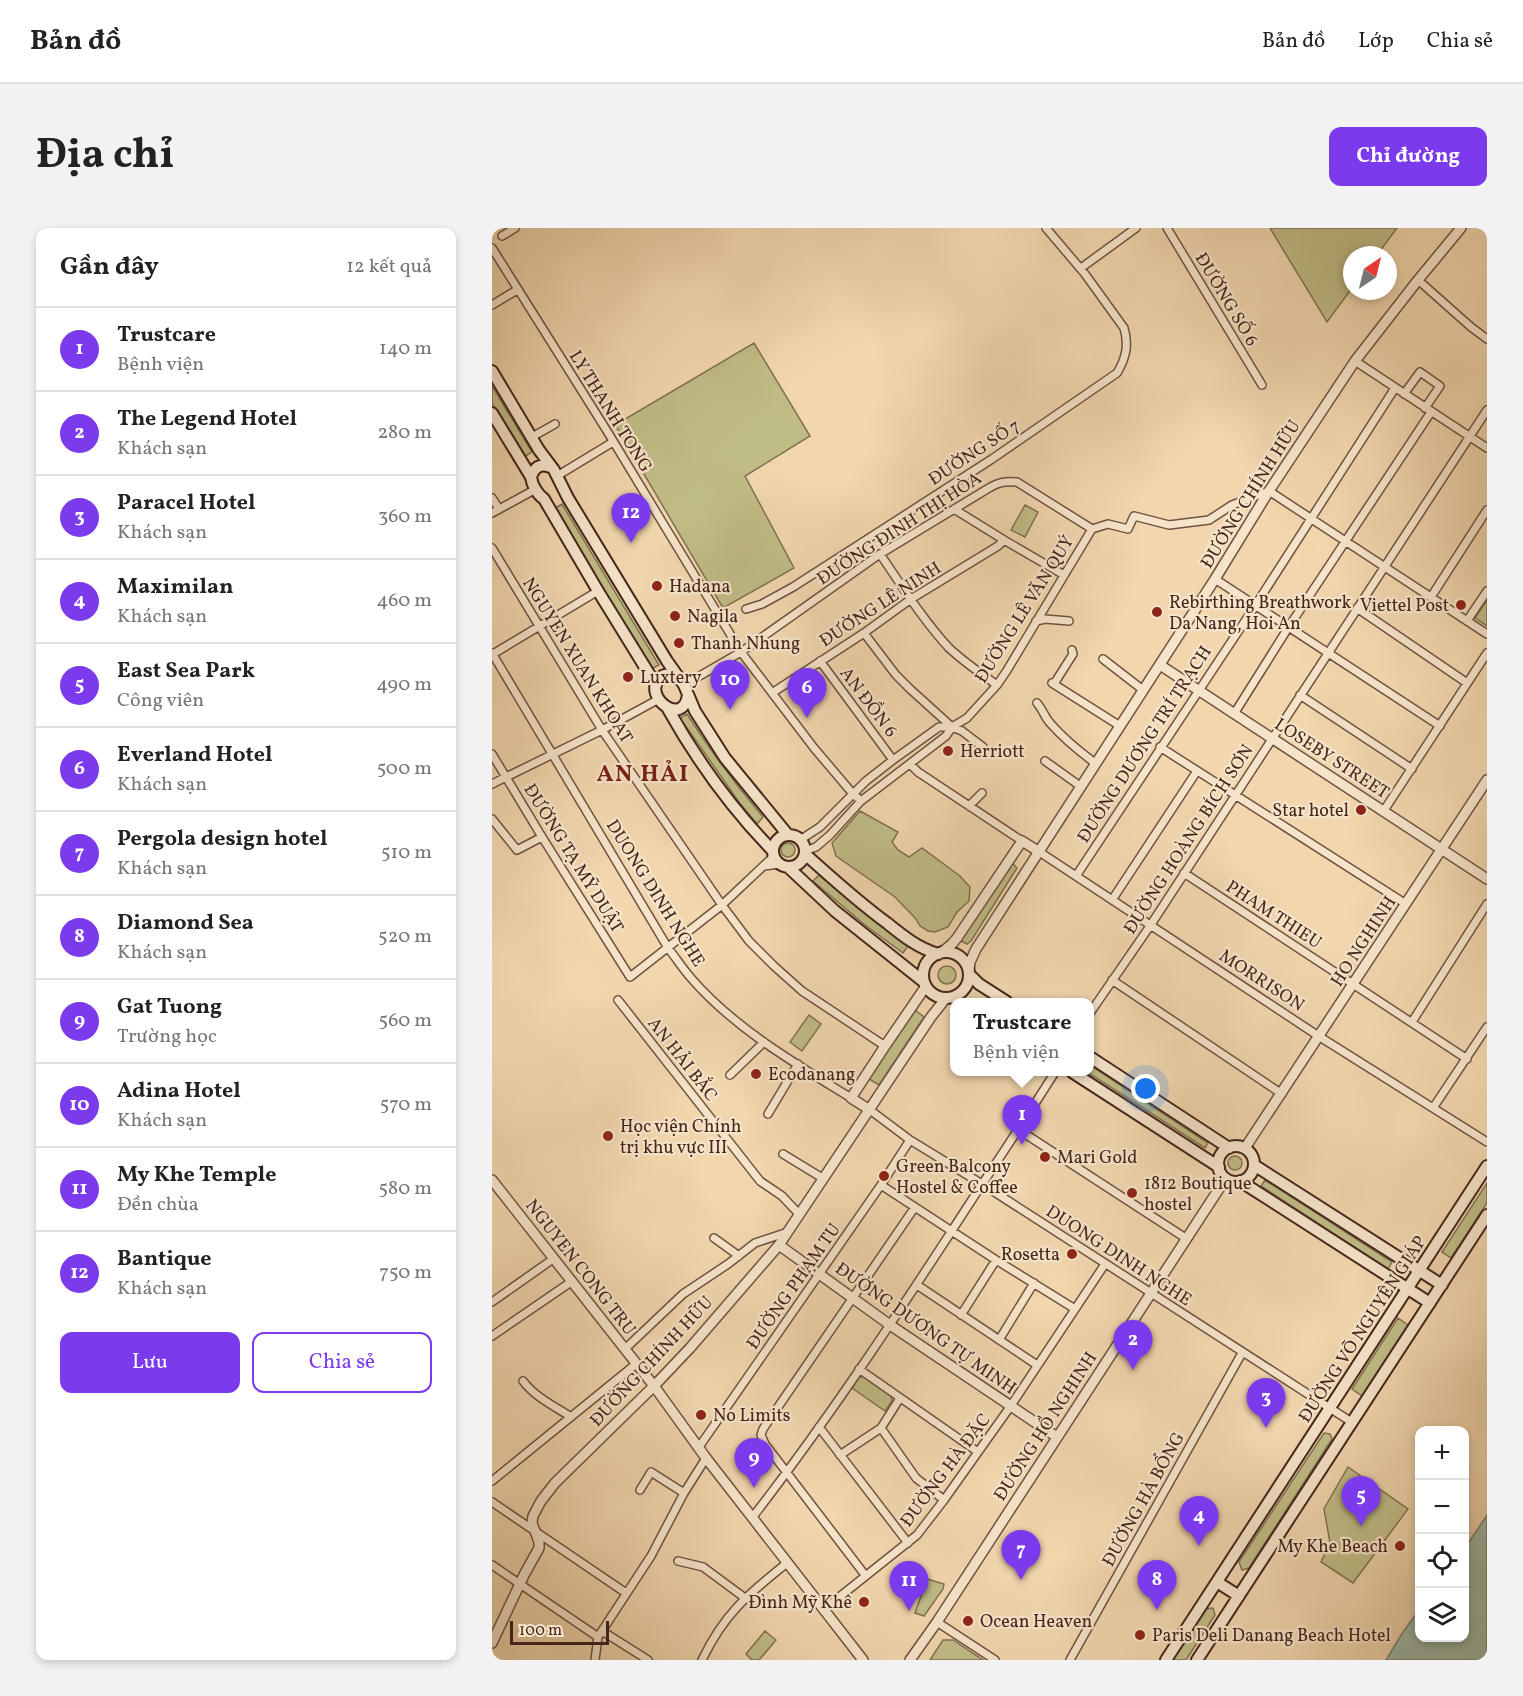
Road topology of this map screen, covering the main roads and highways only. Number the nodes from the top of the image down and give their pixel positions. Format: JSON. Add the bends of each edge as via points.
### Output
{"nodes":[{"id":1,"x":492,"y":371,"type":"edge"},
{"id":2,"x":492,"y":413,"type":"edge"},
{"id":3,"x":554,"y":472,"type":"junction"},
{"id":4,"x":531,"y":477,"type":"junction"},
{"id":5,"x":561,"y":488,"type":"junction"},
{"id":6,"x":544,"y":499,"type":"junction"},
{"id":7,"x":656,"y":685,"type":"junction"},
{"id":8,"x":683,"y":685,"type":"junction"},
{"id":9,"x":668,"y":709,"type":"junction"},
{"id":10,"x":788,"y":835,"type":"junction"},
{"id":11,"x":805,"y":853,"type":"junction"},
{"id":12,"x":779,"y":859,"type":"junction"},
{"id":13,"x":939,"y":953,"type":"junction"},
{"id":14,"x":969,"y":973,"type":"junction"},
{"id":15,"x":925,"y":984,"type":"junction"},
{"id":16,"x":950,"y":998,"type":"joint"},
{"id":17,"x":1001,"y":998,"type":"edge"},
{"id":18,"x":1094,"y":1060,"type":"edge"},
{"id":19,"x":1080,"y":1076,"type":"edge"},
{"id":20,"x":1229,"y":1148,"type":"junction"},
{"id":21,"x":1254,"y":1165,"type":"junction"},
{"id":22,"x":1487,"y":1166,"type":"edge"},
{"id":23,"x":1219,"y":1167,"type":"junction"},
{"id":24,"x":1240,"y":1181,"type":"junction"},
{"id":25,"x":1487,"y":1215,"type":"edge"},
{"id":26,"x":1419,"y":1271,"type":"junction"},
{"id":27,"x":1442,"y":1285,"type":"junction"},
{"id":28,"x":1408,"y":1289,"type":"junction"},
{"id":29,"x":1430,"y":1303,"type":"junction"},
{"id":30,"x":1217,"y":1581,"type":"junction"},
{"id":31,"x":1239,"y":1596,"type":"junction"},
{"id":32,"x":1166,"y":1660,"type":"edge"},
{"id":33,"x":1197,"y":1660,"type":"edge"}],
"edges":[{"from":1,"to":3,"type":"main road"},
{"from":2,"to":4,"type":"main road"},
{"from":3,"to":4,"type":"main road","via":[[546,465],[537,467]]},
{"from":3,"to":5,"type":"main road"},
{"from":4,"to":6,"type":"main road"},
{"from":5,"to":6,"type":"main road","via":[[558,496]]},
{"from":5,"to":8,"type":"main road"},
{"from":6,"to":7,"type":"main road"},
{"from":7,"to":8,"type":"main road","via":[[668,674]]},
{"from":7,"to":9,"type":"main road","via":[[659,699]]},
{"from":8,"to":9,"type":"main road","via":[[685,704]]},
{"from":8,"to":10,"type":"main road","via":[[725,758]]},
{"from":9,"to":12,"type":"main road","via":[[730,801]]},
{"from":10,"to":11,"type":"main road","via":[[800,840]]},
{"from":10,"to":12,"type":"main road","via":[[778,840]]},
{"from":11,"to":12,"type":"main road","via":[[799,864]]},
{"from":11,"to":13,"type":"main road","via":[[839,886],[894,929],[922,948]]},
{"from":12,"to":15,"type":"main road","via":[[835,911]]},
{"from":13,"to":14,"type":"main road","via":[[958,956]]},
{"from":13,"to":15,"type":"main road","via":[[926,965]]},
{"from":14,"to":16,"type":"main road","via":[[963,991]]},
{"from":14,"to":17,"type":"main road"},
{"from":15,"to":16,"type":"main road","via":[[935,995]]},
{"from":18,"to":20,"type":"main road"},
{"from":19,"to":23,"type":"main road"},
{"from":20,"to":21,"type":"main road","via":[[1245,1148]]},
{"from":20,"to":23,"type":"main road","via":[[1220,1158]]},
{"from":21,"to":24,"type":"main road","via":[[1248,1177]]},
{"from":21,"to":26,"type":"main road"},
{"from":22,"to":26,"type":"main road","name":"ĐƯỜNG VÕ NGUYÊN GIÁP"},
{"from":23,"to":24,"type":"main road","via":[[1226,1178]]},
{"from":24,"to":28,"type":"main road"},
{"from":25,"to":27,"type":"main road"},
{"from":26,"to":27,"type":"main road"},
{"from":26,"to":28,"type":"main road","name":"ĐƯỜNG VÕ NGUYÊN GIÁP"},
{"from":27,"to":29,"type":"main road"},
{"from":28,"to":29,"type":"main road"},
{"from":28,"to":30,"type":"main road","name":"ĐƯỜNG VÕ NGUYÊN GIÁP"},
{"from":29,"to":31,"type":"main road"},
{"from":30,"to":31,"type":"main road"},
{"from":30,"to":32,"type":"main road","name":"ĐƯỜNG VÕ NGUYÊN GIÁP"},
{"from":31,"to":33,"type":"main road"}]}
